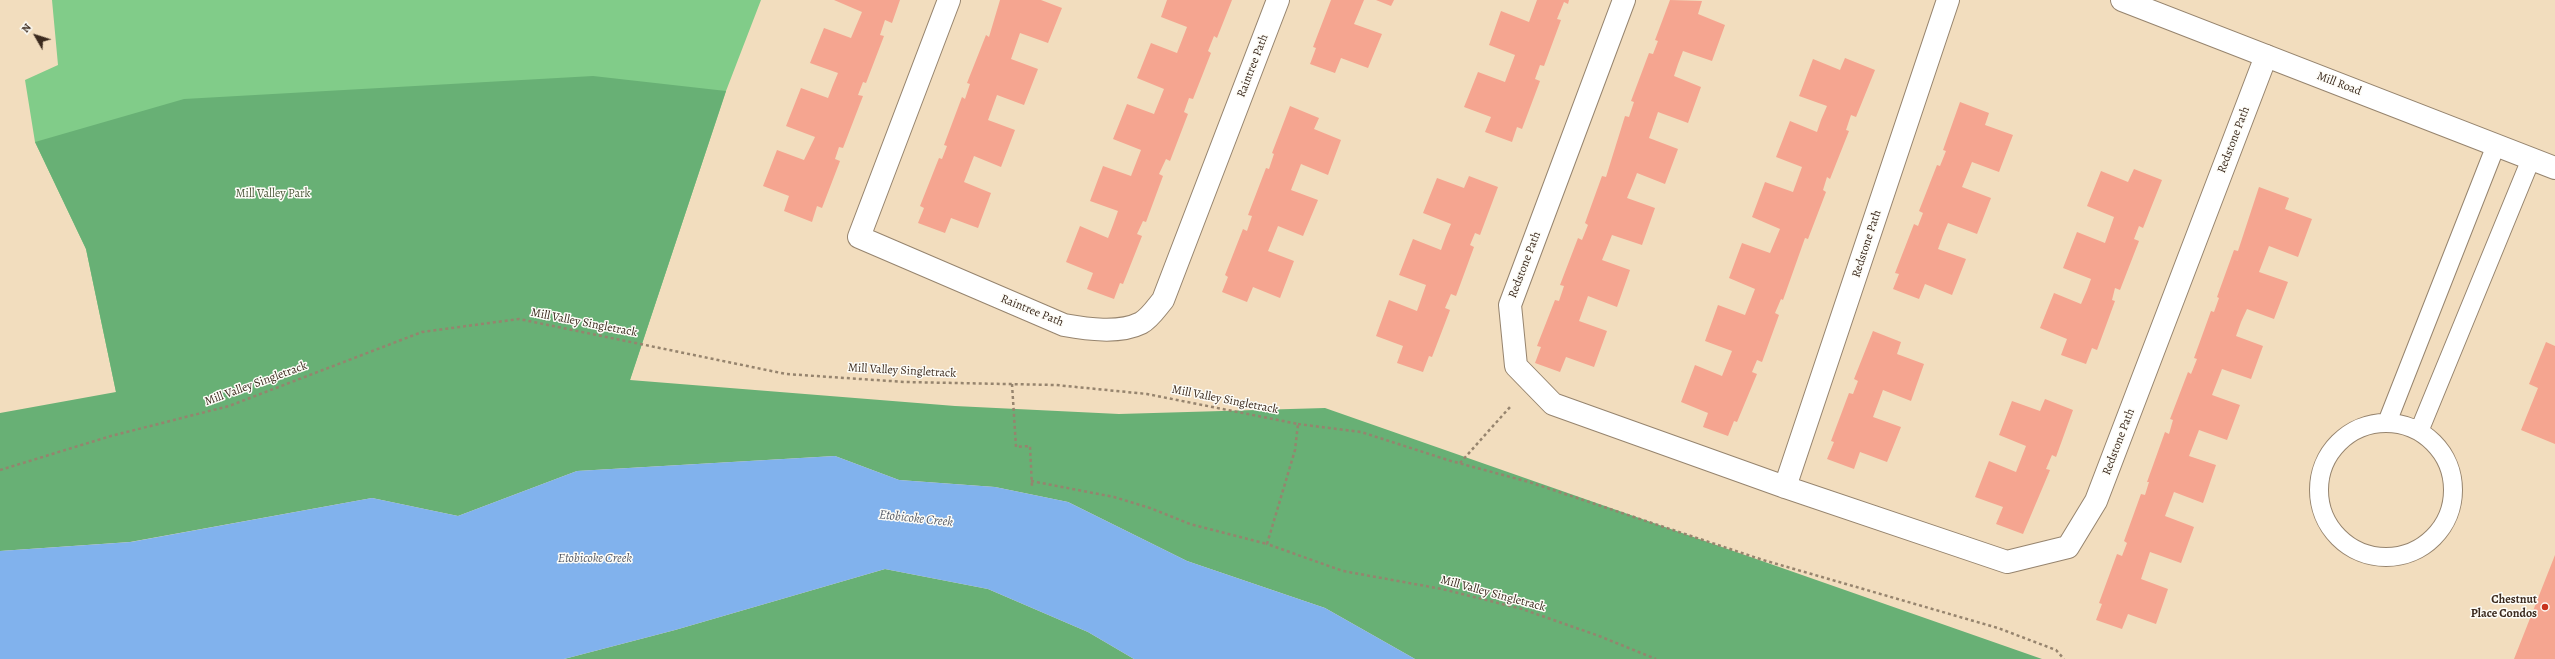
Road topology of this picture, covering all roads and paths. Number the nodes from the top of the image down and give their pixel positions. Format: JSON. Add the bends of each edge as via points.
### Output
{"nodes":[{"id":1,"x":949,"y":0,"type":"edge"},
{"id":2,"x":1278,"y":0,"type":"edge"},
{"id":3,"x":1624,"y":0,"type":"edge"},
{"id":4,"x":1948,"y":0,"type":"edge"},
{"id":5,"x":2122,"y":0,"type":"edge"},
{"id":6,"x":2266,"y":56,"type":"junction"},
{"id":7,"x":2496,"y":145,"type":"junction"},
{"id":8,"x":2531,"y":159,"type":"junction"},
{"id":9,"x":2555,"y":168,"type":"edge"},
{"id":10,"x":1012,"y":384,"type":"junction"},
{"id":11,"x":1533,"y":384,"type":"junction"},
{"id":12,"x":2388,"y":420,"type":"junction"},
{"id":13,"x":1298,"y":424,"type":"junction"},
{"id":14,"x":2420,"y":429,"type":"junction"},
{"id":15,"x":1460,"y":464,"type":"junction"},
{"id":16,"x":0,"y":470,"type":"edge"},
{"id":17,"x":1032,"y":481,"type":"junction"},
{"id":18,"x":1032,"y":487,"type":"dead end"},
{"id":19,"x":1785,"y":487,"type":"junction"},
{"id":20,"x":1268,"y":544,"type":"junction"},
{"id":21,"x":1656,"y":659,"type":"edge"},
{"id":22,"x":2064,"y":659,"type":"edge"}],
"edges":[{"from":1,"to":2,"type":"street","name":"Raintree Path","via":[[859,237],[1064,325],[1086,329],[1128,328],[1142,322],[1163,300]]},
{"from":3,"to":11,"type":"street","name":"Redstone Path","via":[[1510,305],[1516,366]]},
{"from":4,"to":19,"type":"street","name":"Redstone Path"},
{"from":5,"to":6,"type":"street","name":"Mill Road"},
{"from":6,"to":7,"type":"street","name":"Mill Road"},
{"from":6,"to":19,"type":"street","name":"Redstone Path","via":[[2096,501],[2068,547],[2007,562]]},
{"from":7,"to":8,"type":"street","name":"Mill Road"},
{"from":7,"to":12,"type":"lane"},
{"from":8,"to":9,"type":"street","name":"Mill Road"},
{"from":8,"to":14,"type":"lane"},
{"from":10,"to":13,"type":"path","name":"Mill Valley Singletrack","via":[[1056,385],[1147,394]]},
{"from":10,"to":16,"type":"path","name":"Mill Valley Singletrack","via":[[905,382],[786,374],[519,319],[422,332],[229,406],[111,436]]},
{"from":10,"to":17,"type":"path","via":[[1016,447],[1030,446]]},
{"from":11,"to":15,"type":"path"},
{"from":11,"to":19,"type":"street","name":"Redstone Path","via":[[1553,404]]},
{"from":12,"to":14,"type":"lane"},
{"from":12,"to":14,"type":"lane","via":[[2350,431],[2323,460],[2317,499],[2334,535],[2368,557],[2407,556],[2440,533],[2455,496],[2448,458]]},
{"from":13,"to":15,"type":"path","name":"Mill Valley Singletrack","via":[[1361,432]]},
{"from":13,"to":20,"type":"path","via":[[1295,450]]},
{"from":15,"to":22,"type":"path","name":"Mill Valley Singletrack","via":[[1529,482],[1763,560],[1998,628],[2056,650]]},
{"from":17,"to":18,"type":"path"},
{"from":17,"to":20,"type":"path","name":"Mill Valley Singletrack","via":[[1114,497],[1190,524]]},
{"from":20,"to":21,"type":"path","name":"Mill Valley Singletrack","via":[[1343,571],[1442,589],[1522,609]]}]}
